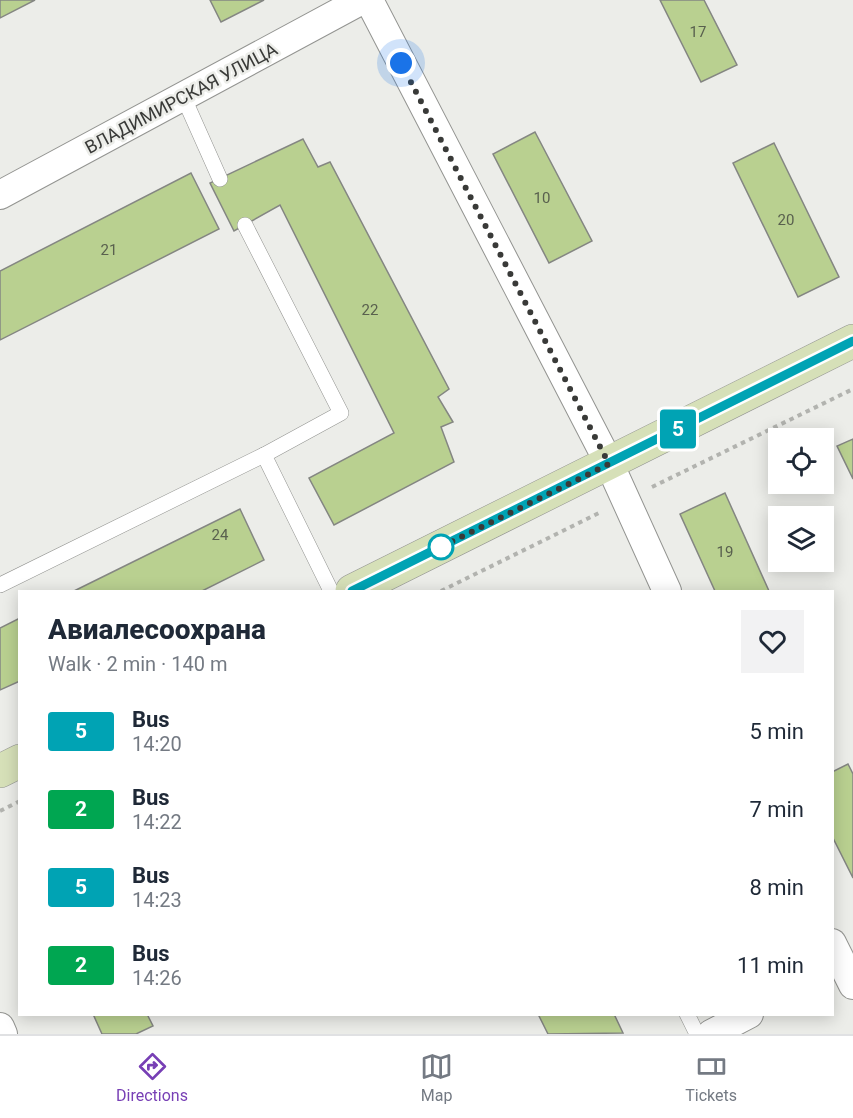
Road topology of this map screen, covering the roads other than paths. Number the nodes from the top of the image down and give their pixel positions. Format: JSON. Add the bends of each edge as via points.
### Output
{"nodes":[{"id":1,"x":362,"y":0,"type":"edge"},
{"id":2,"x":369,"y":0,"type":"edge"},
{"id":3,"x":183,"y":96,"type":"junction"},
{"id":4,"x":220,"y":178,"type":"dead end"},
{"id":5,"x":0,"y":195,"type":"edge"},
{"id":6,"x":245,"y":225,"type":"dead end"},
{"id":7,"x":853,"y":341,"type":"edge"},
{"id":8,"x":264,"y":455,"type":"junction"},
{"id":9,"x":609,"y":464,"type":"junction"},
{"id":10,"x":0,"y":585,"type":"edge"},
{"id":11,"x":331,"y":590,"type":"edge"},
{"id":12,"x":354,"y":590,"type":"edge"},
{"id":13,"x":667,"y":590,"type":"edge"},
{"id":14,"x":18,"y":762,"type":"edge"},
{"id":15,"x":0,"y":771,"type":"edge"},
{"id":16,"x":688,"y":1016,"type":"edge"},
{"id":17,"x":745,"y":1016,"type":"edge"},
{"id":18,"x":0,"y":1027,"type":"edge"},
{"id":19,"x":3,"y":1034,"type":"edge"},
{"id":20,"x":697,"y":1034,"type":"edge"},
{"id":21,"x":711,"y":1034,"type":"edge"}],
"edges":[{"from":1,"to":3,"type":"street","name":"ВЛАДИМИРСКАЯ УЛИЦА"},
{"from":2,"to":9,"type":"street"},
{"from":3,"to":4,"type":"lane"},
{"from":3,"to":5,"type":"street","name":"ВЛАДИМИРСКАЯ УЛИЦА"},
{"from":6,"to":8,"type":"lane","via":[[341,413]]},
{"from":7,"to":9,"type":"main road"},
{"from":8,"to":10,"type":"lane"},
{"from":8,"to":11,"type":"lane"},
{"from":9,"to":12,"type":"main road"},
{"from":9,"to":13,"type":"street"},
{"from":14,"to":15,"type":"main road"},
{"from":16,"to":20,"type":"lane"},
{"from":17,"to":21,"type":"street"},
{"from":18,"to":19,"type":"street"}]}
